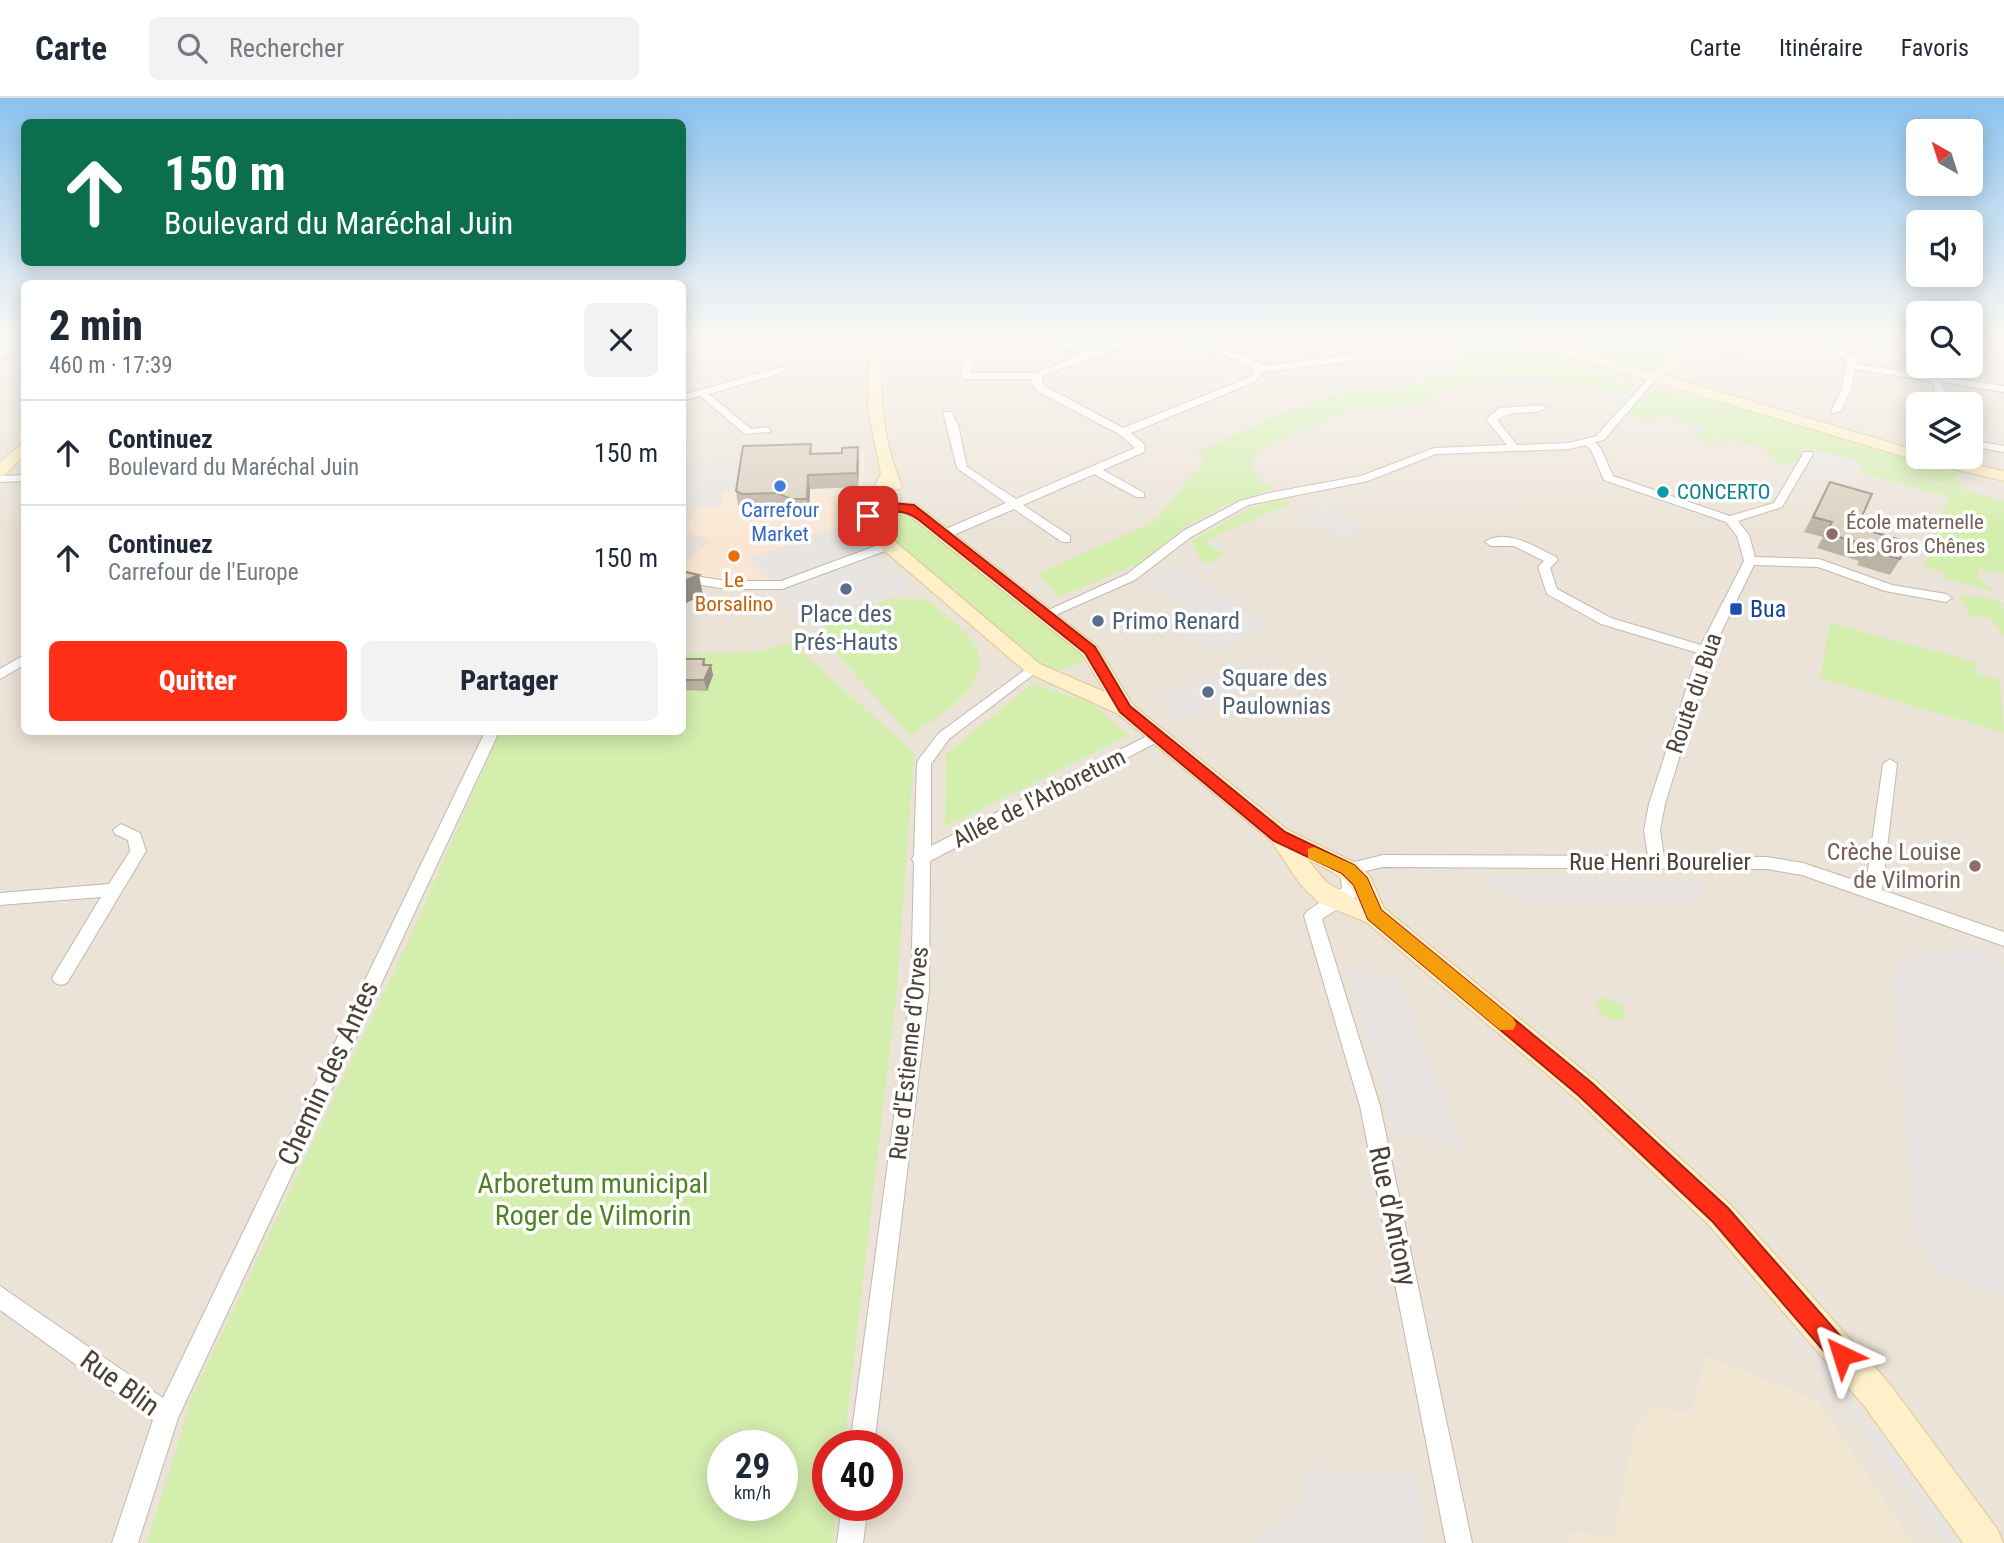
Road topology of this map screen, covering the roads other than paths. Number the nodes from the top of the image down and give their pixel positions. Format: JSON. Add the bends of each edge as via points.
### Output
{"nodes":[{"id":1,"x":714,"y":402,"type":"edge"},
{"id":2,"x":877,"y":402,"type":"edge"},
{"id":3,"x":1067,"y":402,"type":"edge"},
{"id":4,"x":1196,"y":402,"type":"edge"},
{"id":5,"x":1631,"y":402,"type":"edge"},
{"id":6,"x":1739,"y":402,"type":"edge"},
{"id":7,"x":1839,"y":402,"type":"edge"},
{"id":8,"x":1541,"y":408,"type":"dead end"},
{"id":9,"x":1836,"y":411,"type":"dead end"},
{"id":10,"x":947,"y":414,"type":"dead end"},
{"id":11,"x":766,"y":430,"type":"dead end"},
{"id":12,"x":1123,"y":432,"type":"junction"},
{"id":13,"x":1588,"y":442,"type":"junction"},
{"id":14,"x":1983,"y":445,"type":"edge"},
{"id":15,"x":1513,"y":446,"type":"junction"},
{"id":16,"x":2004,"y":449,"type":"edge"},
{"id":17,"x":21,"y":450,"type":"edge"},
{"id":18,"x":1906,"y":452,"type":"edge"},
{"id":19,"x":1808,"y":454,"type":"dead end"},
{"id":20,"x":1975,"y":469,"type":"edge"},
{"id":21,"x":0,"y":471,"type":"edge"},
{"id":22,"x":1097,"y":471,"type":"junction"},
{"id":23,"x":888,"y":474,"type":"junction"},
{"id":24,"x":2004,"y":476,"type":"edge"},
{"id":25,"x":21,"y":478,"type":"edge"},
{"id":26,"x":0,"y":479,"type":"edge"},
{"id":27,"x":1140,"y":495,"type":"dead end"},
{"id":28,"x":1015,"y":505,"type":"junction"},
{"id":29,"x":910,"y":508,"type":"junction"},
{"id":30,"x":868,"y":516,"type":"junction"},
{"id":31,"x":1730,"y":520,"type":"junction"},
{"id":32,"x":946,"y":534,"type":"junction"},
{"id":33,"x":1066,"y":539,"type":"dead end"},
{"id":34,"x":1491,"y":542,"type":"dead end"},
{"id":35,"x":889,"y":545,"type":"junction"},
{"id":36,"x":1749,"y":561,"type":"junction"},
{"id":37,"x":686,"y":579,"type":"edge"},
{"id":38,"x":1945,"y":598,"type":"dead end"},
{"id":39,"x":1046,"y":614,"type":"junction"},
{"id":40,"x":1705,"y":651,"type":"junction"},
{"id":41,"x":21,"y":661,"type":"edge"},
{"id":42,"x":1096,"y":661,"type":"junction"},
{"id":43,"x":1034,"y":668,"type":"junction"},
{"id":44,"x":0,"y":675,"type":"edge"},
{"id":45,"x":1059,"y":680,"type":"junction"},
{"id":46,"x":1125,"y":709,"type":"junction"},
{"id":47,"x":491,"y":735,"type":"edge"},
{"id":48,"x":1158,"y":736,"type":"junction"},
{"id":49,"x":1890,"y":764,"type":"dead end"},
{"id":50,"x":121,"y":830,"type":"dead end"},
{"id":51,"x":1280,"y":836,"type":"junction"},
{"id":52,"x":920,"y":859,"type":"junction"},
{"id":53,"x":1657,"y":861,"type":"junction"},
{"id":54,"x":1348,"y":869,"type":"junction"},
{"id":55,"x":115,"y":890,"type":"junction"},
{"id":56,"x":1873,"y":894,"type":"junction"},
{"id":57,"x":0,"y":899,"type":"edge"},
{"id":58,"x":1331,"y":901,"type":"junction"},
{"id":59,"x":1374,"y":914,"type":"junction"},
{"id":60,"x":2004,"y":939,"type":"edge"},
{"id":61,"x":61,"y":978,"type":"dead end"},
{"id":62,"x":0,"y":1297,"type":"edge"},
{"id":63,"x":167,"y":1415,"type":"junction"},
{"id":64,"x":864,"y":1430,"type":"edge"},
{"id":65,"x":853,"y":1521,"type":"edge"},
{"id":66,"x":125,"y":1543,"type":"edge"},
{"id":67,"x":850,"y":1543,"type":"edge"},
{"id":68,"x":1460,"y":1543,"type":"edge"},
{"id":69,"x":1984,"y":1543,"type":"edge"}],
"edges":[{"from":1,"to":11,"type":"street","via":[[750,432]]},
{"from":2,"to":23,"type":"street"},
{"from":3,"to":12,"type":"street"},
{"from":4,"to":12,"type":"street"},
{"from":5,"to":13,"type":"street","via":[[1600,438]]},
{"from":6,"to":18,"type":"street"},
{"from":7,"to":9,"type":"street"},
{"from":8,"to":15,"type":"street","via":[[1504,410],[1491,419]]},
{"from":10,"to":28,"type":"street","via":[[962,468]]},
{"from":12,"to":22,"type":"street","via":[[1140,444],[1140,450]]},
{"from":13,"to":15,"type":"street"},
{"from":13,"to":31,"type":"street","via":[[1597,449],[1608,478]]},
{"from":14,"to":16,"type":"street"},
{"from":15,"to":39,"type":"street","via":[[1434,451],[1364,479],[1244,503],[1187,534],[1131,577]]},
{"from":17,"to":21,"type":"street"},
{"from":19,"to":31,"type":"street","via":[[1778,505]]},
{"from":20,"to":24,"type":"street"},
{"from":22,"to":27,"type":"street"},
{"from":22,"to":28,"type":"street"},
{"from":23,"to":29,"type":"street"},
{"from":23,"to":30,"type":"street"},
{"from":25,"to":26,"type":"street"},
{"from":28,"to":32,"type":"street"},
{"from":28,"to":33,"type":"street"},
{"from":29,"to":30,"type":"street","via":[[892,507]]},
{"from":29,"to":32,"type":"street"},
{"from":30,"to":35,"type":"street","via":[[871,530]]},
{"from":31,"to":36,"type":"street","via":[[1743,535]]},
{"from":32,"to":39,"type":"street"},
{"from":34,"to":40,"type":"street","via":[[1519,537],[1552,560],[1544,567],[1551,592],[1606,621]]},
{"from":35,"to":37,"type":"street","via":[[782,585],[727,585]]},
{"from":35,"to":43,"type":"street"},
{"from":36,"to":38,"type":"street","via":[[1819,563],[1889,588]]},
{"from":36,"to":40,"type":"street","name":"Route du Bua"},
{"from":39,"to":42,"type":"street","via":[[1090,650]]},
{"from":40,"to":53,"type":"street","name":"Route du Bua","via":[[1657,804],[1652,830]]},
{"from":41,"to":44,"type":"street"},
{"from":42,"to":45,"type":"street","via":[[1083,672]]},
{"from":42,"to":46,"type":"street"},
{"from":43,"to":45,"type":"street"},
{"from":43,"to":52,"type":"street","name":"Rue d'Estienne d'Orves","via":[[944,736],[924,763]]},
{"from":45,"to":46,"type":"street"},
{"from":46,"to":48,"type":"street"},
{"from":47,"to":63,"type":"street","name":"Chemin des Antes"},
{"from":48,"to":51,"type":"street"},
{"from":48,"to":52,"type":"street","name":"Allée de l'Arboretum"},
{"from":49,"to":56,"type":"street"},
{"from":50,"to":55,"type":"street","via":[[136,839],[138,851]]},
{"from":51,"to":54,"type":"street"},
{"from":51,"to":58,"type":"street","via":[[1309,881]]},
{"from":52,"to":64,"type":"street","name":"Rue d'Estienne d'Orves","via":[[920,990]]},
{"from":53,"to":54,"type":"street","name":"Rue Henri Bourelier","via":[[1383,861]]},
{"from":53,"to":56,"type":"street","name":"Rue Henri Bourelier","via":[[1767,863],[1803,869]]},
{"from":54,"to":58,"type":"street","via":[[1351,891]]},
{"from":54,"to":59,"type":"street","via":[[1362,882]]},
{"from":55,"to":57,"type":"street"},
{"from":55,"to":61,"type":"street"},
{"from":56,"to":60,"type":"street","name":"Rue Henri Bourelier"},
{"from":58,"to":59,"type":"street"},
{"from":58,"to":68,"type":"street","name":"Rue d'Antony","via":[[1313,916],[1370,1107]]},
{"from":59,"to":69,"type":"street","via":[[1585,1089],[1720,1215],[1877,1395]]},
{"from":62,"to":63,"type":"street","name":"Rue Blin"},
{"from":63,"to":66,"type":"street","name":"Rue Blin"},
{"from":65,"to":67,"type":"street"}]}
